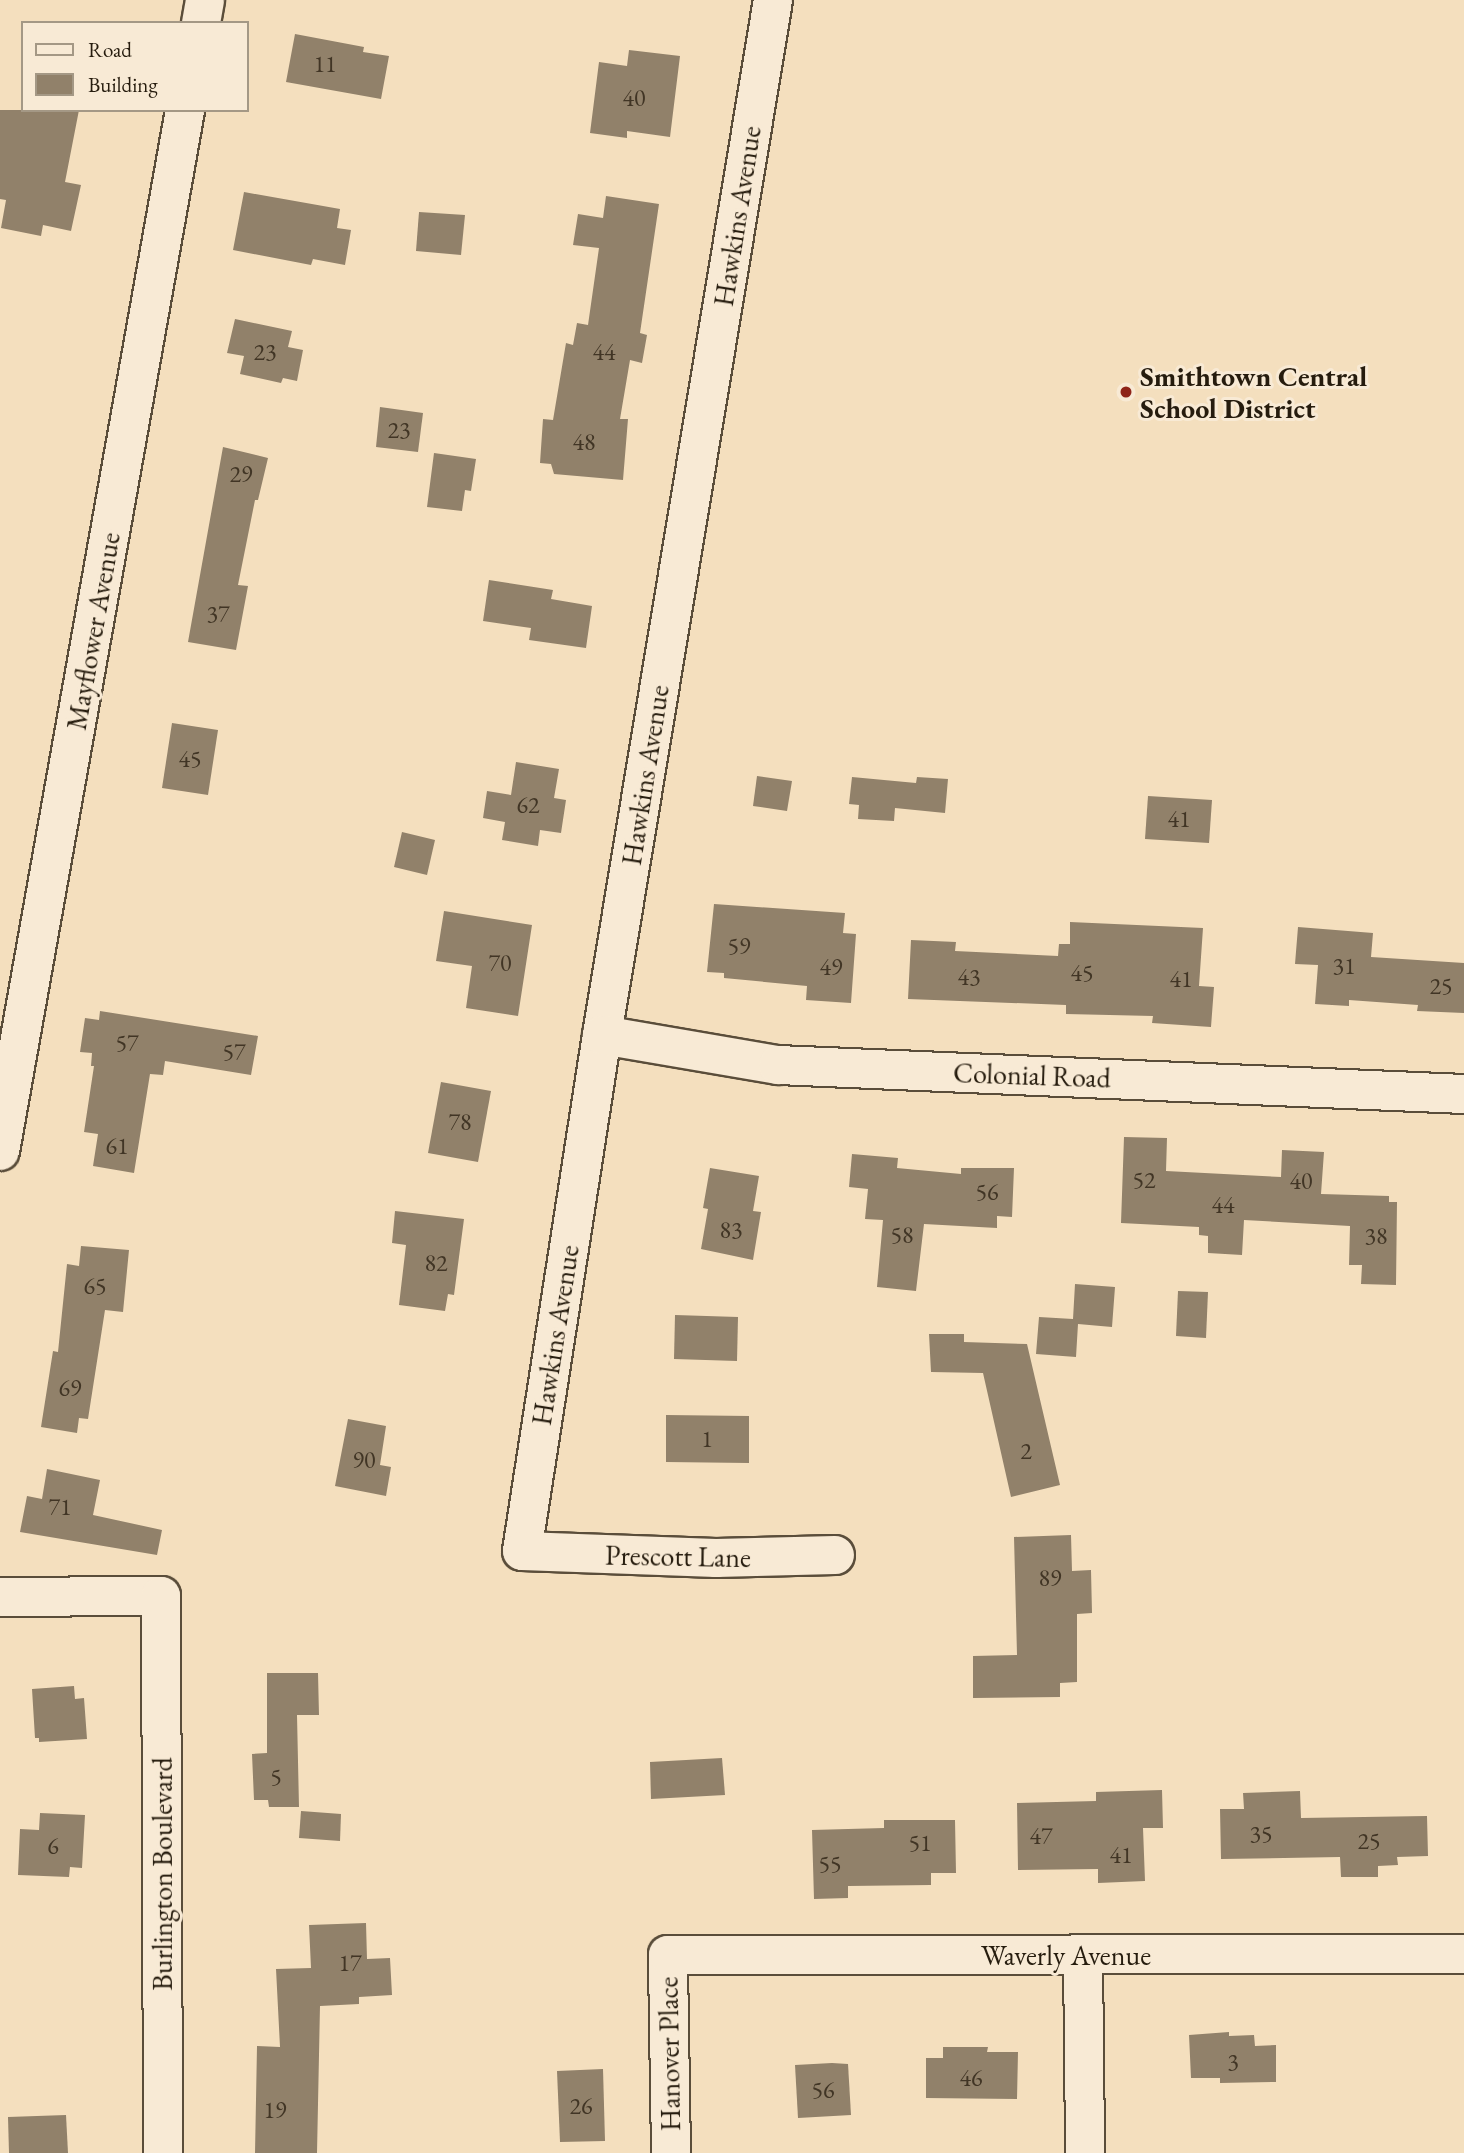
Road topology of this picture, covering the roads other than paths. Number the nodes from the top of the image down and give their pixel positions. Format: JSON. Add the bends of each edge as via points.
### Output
{"nodes":[{"id":1,"x":205,"y":0,"type":"edge"},
{"id":2,"x":773,"y":0,"type":"edge"},
{"id":3,"x":201,"y":21,"type":"edge"},
{"id":4,"x":185,"y":112,"type":"edge"},
{"id":5,"x":602,"y":1035,"type":"junction"},
{"id":6,"x":1464,"y":1094,"type":"edge"},
{"id":7,"x":0,"y":1151,"type":"edge"},
{"id":8,"x":522,"y":1551,"type":"joint"},
{"id":9,"x":835,"y":1555,"type":"dead end"},
{"id":10,"x":0,"y":1597,"type":"edge"},
{"id":11,"x":1464,"y":1954,"type":"edge"},
{"id":12,"x":668,"y":1955,"type":"joint"},
{"id":13,"x":1083,"y":1955,"type":"junction"},
{"id":14,"x":163,"y":2153,"type":"edge"},
{"id":15,"x":671,"y":2153,"type":"edge"},
{"id":16,"x":1085,"y":2153,"type":"edge"}],
"edges":[{"from":1,"to":3,"type":"street"},
{"from":2,"to":5,"type":"street","name":"Hawkins Avenue"},
{"from":4,"to":7,"type":"street","name":"Mayflower Avenue"},
{"from":5,"to":6,"type":"street","name":"Colonial Road","via":[[778,1065]]},
{"from":5,"to":8,"type":"street","name":"Hawkins Avenue"},
{"from":8,"to":9,"type":"street","name":"Prescott Lane","via":[[716,1558]]},
{"from":10,"to":14,"type":"street","name":"Burlington Boulevard","via":[[161,1596]]},
{"from":11,"to":13,"type":"street","name":"Waverly Avenue"},
{"from":12,"to":13,"type":"street","name":"Waverly Avenue"},
{"from":12,"to":15,"type":"street","name":"Hanover Place"},
{"from":13,"to":16,"type":"street"}]}
